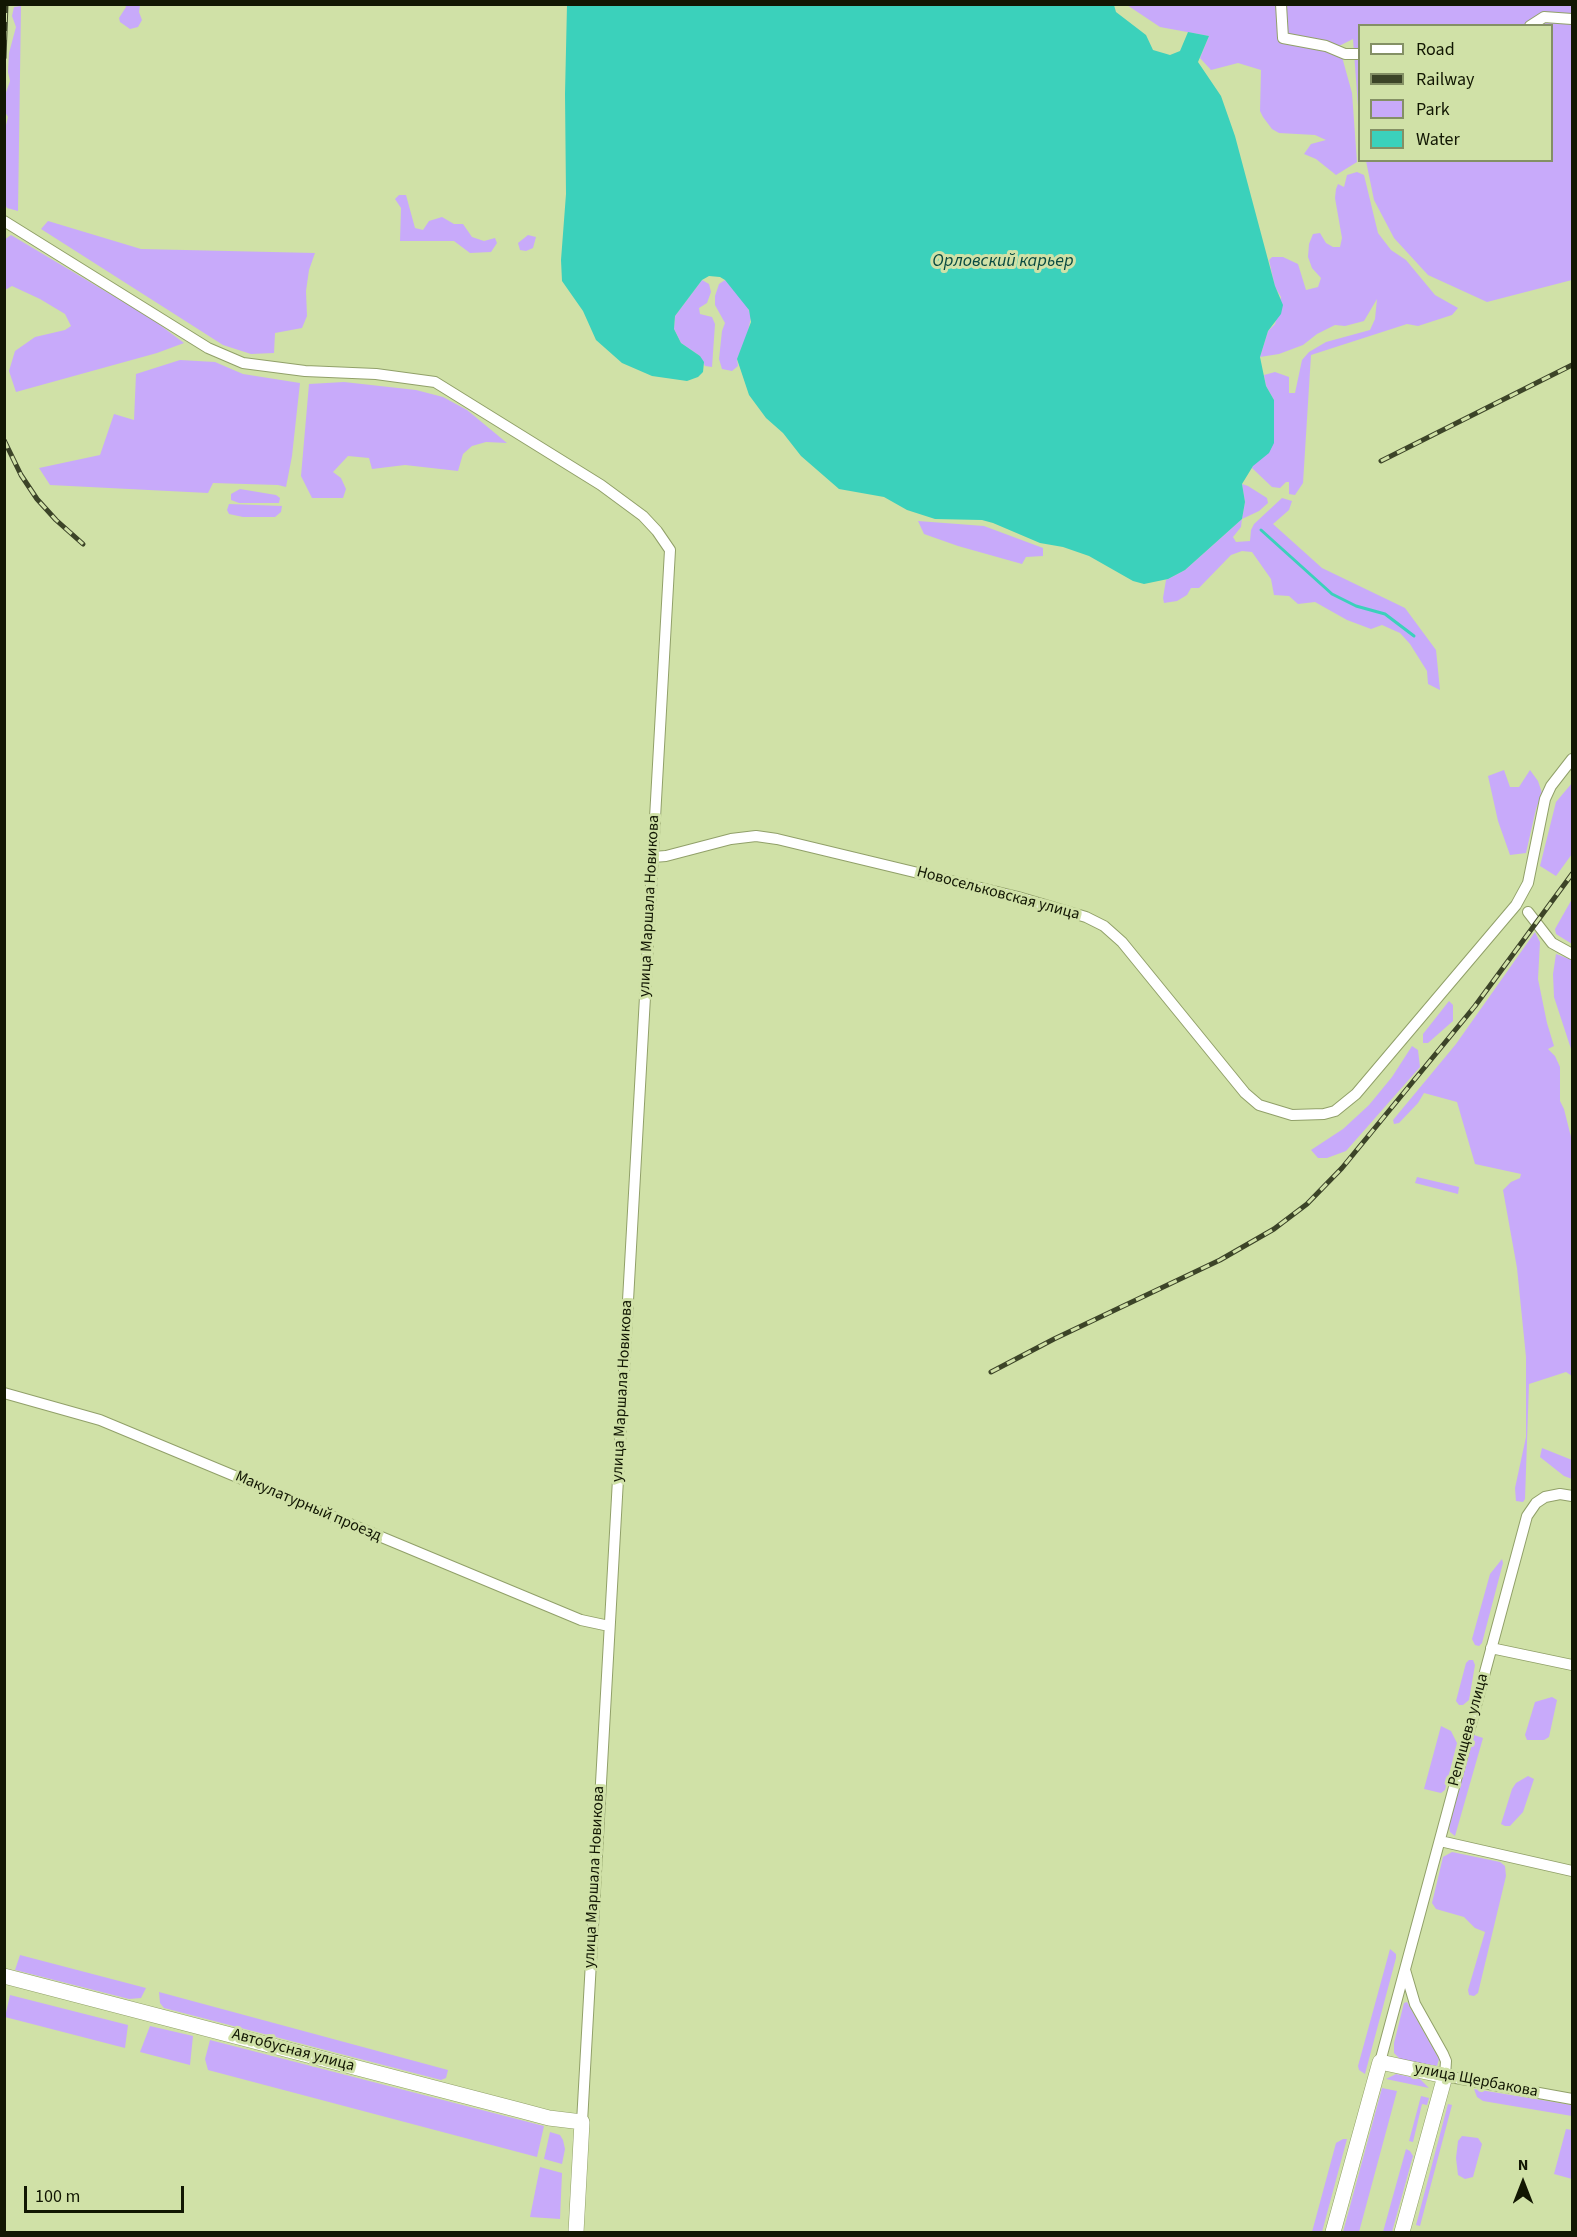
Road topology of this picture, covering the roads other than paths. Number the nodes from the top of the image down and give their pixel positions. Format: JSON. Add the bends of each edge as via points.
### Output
{"nodes":[{"id":1,"x":1281,"y":4,"type":"edge"},
{"id":2,"x":1572,"y":19,"type":"edge"},
{"id":3,"x":1533,"y":24,"type":"edge"},
{"id":4,"x":1358,"y":54,"type":"edge"},
{"id":5,"x":4,"y":221,"type":"edge"},
{"id":6,"x":1572,"y":759,"type":"edge"},
{"id":7,"x":653,"y":857,"type":"junction"},
{"id":8,"x":1528,"y":912,"type":"dead end"},
{"id":9,"x":1572,"y":954,"type":"edge"},
{"id":10,"x":4,"y":1393,"type":"edge"},
{"id":11,"x":1572,"y":1496,"type":"edge"},
{"id":12,"x":609,"y":1626,"type":"junction"},
{"id":13,"x":1491,"y":1648,"type":"junction"},
{"id":14,"x":1572,"y":1665,"type":"edge"},
{"id":15,"x":1440,"y":1840,"type":"junction"},
{"id":16,"x":1572,"y":1871,"type":"edge"},
{"id":17,"x":1405,"y":1970,"type":"junction"},
{"id":18,"x":4,"y":1976,"type":"edge"},
{"id":19,"x":1380,"y":2062,"type":"junction"},
{"id":20,"x":1445,"y":2076,"type":"junction"},
{"id":21,"x":1572,"y":2099,"type":"edge"},
{"id":22,"x":582,"y":2122,"type":"junction"},
{"id":23,"x":576,"y":2232,"type":"edge"},
{"id":24,"x":1334,"y":2232,"type":"edge"},
{"id":25,"x":1402,"y":2232,"type":"edge"}],
"edges":[{"from":1,"to":4,"type":"street","via":[[1283,38]]},
{"from":2,"to":3,"type":"street","via":[[1544,17]]},
{"from":5,"to":7,"type":"street","name":"улица Маршала Новикова","via":[[207,348],[243,363],[435,382],[643,516],[670,550]]},
{"from":6,"to":7,"type":"street","name":"Новосельковская улица","via":[[1545,799],[1528,883],[1516,905],[1356,1094],[1335,1111],[1324,1114],[1292,1115],[1259,1105],[1122,942],[1086,917],[777,838],[731,838]]},
{"from":7,"to":12,"type":"street","name":"улица Маршала Новикова"},
{"from":8,"to":9,"type":"street","via":[[1552,944]]},
{"from":10,"to":12,"type":"street","name":"Макулатурный проезд","via":[[100,1420],[580,1620]]},
{"from":11,"to":13,"type":"street","name":"Репищева улица","via":[[1545,1497],[1527,1516]]},
{"from":12,"to":22,"type":"street","name":"улица Маршала Новикова"},
{"from":13,"to":14,"type":"street"},
{"from":13,"to":15,"type":"street","name":"Репищева улица"},
{"from":15,"to":16,"type":"street"},
{"from":15,"to":17,"type":"street","name":"Репищева улица"},
{"from":17,"to":19,"type":"street","name":"Репищева улица"},
{"from":17,"to":20,"type":"street","via":[[1415,2004],[1446,2061]]},
{"from":18,"to":22,"type":"street","name":"Автобусная улица","via":[[549,2118]]},
{"from":19,"to":20,"type":"street","name":"улица Щербакова"},
{"from":19,"to":24,"type":"street","name":"Репищева улица"},
{"from":20,"to":21,"type":"street","name":"улица Щербакова"},
{"from":20,"to":25,"type":"street"},
{"from":22,"to":23,"type":"street","name":"улица Маршала Новикова"}]}
